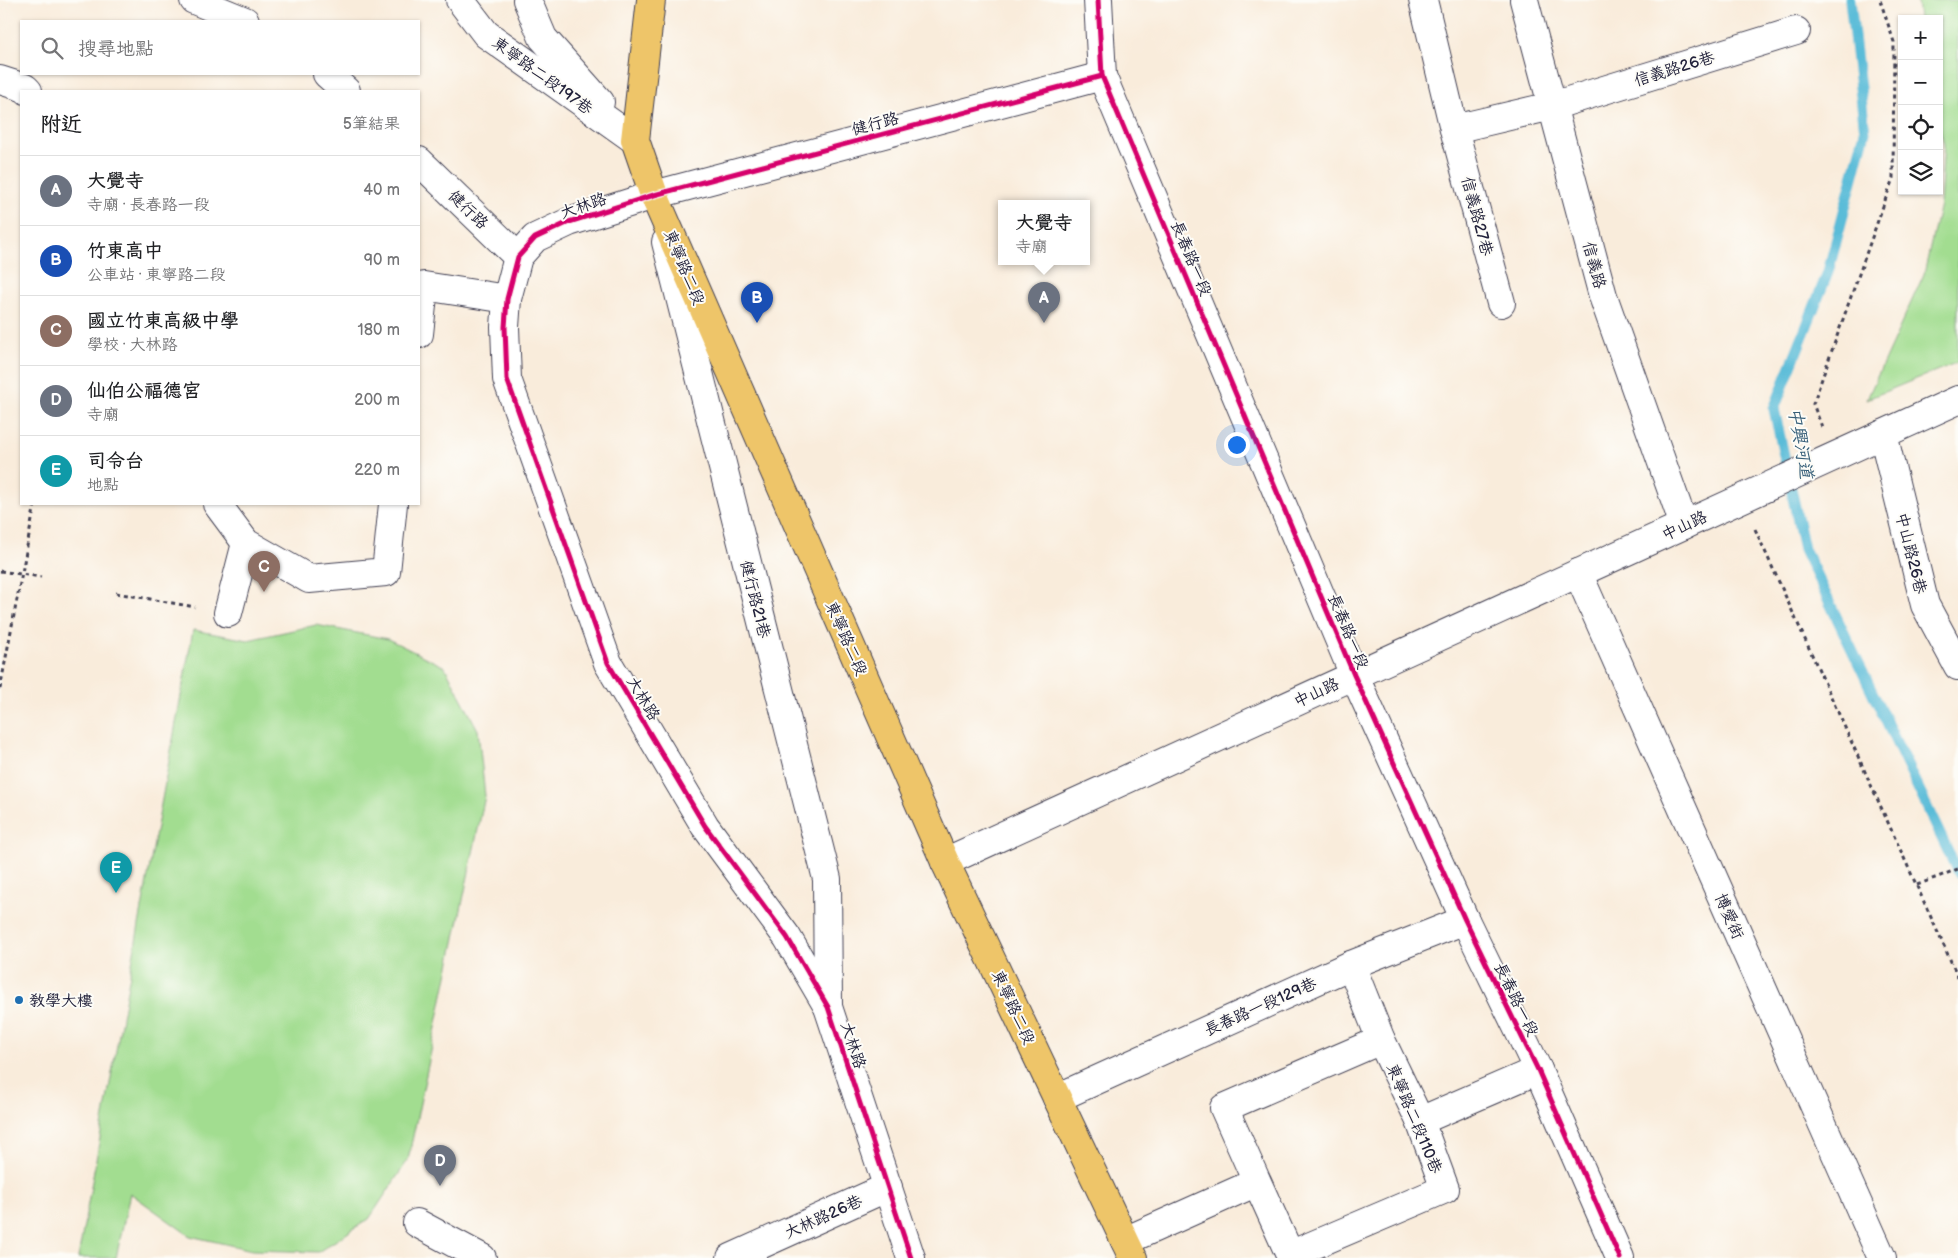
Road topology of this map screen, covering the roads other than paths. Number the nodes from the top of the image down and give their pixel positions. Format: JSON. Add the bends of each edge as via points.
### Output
{"nodes":[{"id":1,"x":194,"y":0,"type":"edge"},
{"id":2,"x":460,"y":0,"type":"edge"},
{"id":3,"x":527,"y":0,"type":"edge"},
{"id":4,"x":651,"y":0,"type":"edge"},
{"id":5,"x":1098,"y":0,"type":"edge"},
{"id":6,"x":1423,"y":0,"type":"edge"},
{"id":7,"x":1524,"y":0,"type":"edge"},
{"id":8,"x":243,"y":20,"type":"edge"},
{"id":9,"x":1796,"y":31,"type":"dead end"},
{"id":10,"x":328,"y":75,"type":"edge"},
{"id":11,"x":1102,"y":76,"type":"junction"},
{"id":12,"x":0,"y":80,"type":"edge"},
{"id":13,"x":27,"y":90,"type":"edge"},
{"id":14,"x":345,"y":90,"type":"edge"},
{"id":15,"x":1552,"y":106,"type":"junction"},
{"id":16,"x":1454,"y":129,"type":"junction"},
{"id":17,"x":634,"y":140,"type":"junction"},
{"id":18,"x":420,"y":163,"type":"edge"},
{"id":19,"x":654,"y":195,"type":"junction"},
{"id":20,"x":518,"y":257,"type":"junction"},
{"id":21,"x":507,"y":299,"type":"junction"},
{"id":22,"x":1502,"y":303,"type":"dead end"},
{"id":23,"x":420,"y":324,"type":"edge"},
{"id":24,"x":1958,"y":400,"type":"edge"},
{"id":25,"x":1883,"y":434,"type":"junction"},
{"id":26,"x":217,"y":505,"type":"edge"},
{"id":27,"x":393,"y":505,"type":"edge"},
{"id":28,"x":1684,"y":525,"type":"junction"},
{"id":29,"x":246,"y":543,"type":"junction"},
{"id":30,"x":1578,"y":573,"type":"junction"},
{"id":31,"x":228,"y":614,"type":"road end"},
{"id":32,"x":1958,"y":666,"type":"edge"},
{"id":33,"x":1354,"y":675,"type":"junction"},
{"id":34,"x":945,"y":862,"type":"junction"},
{"id":35,"x":1465,"y":920,"type":"junction"},
{"id":36,"x":1351,"y":965,"type":"junction"},
{"id":37,"x":828,"y":1007,"type":"junction"},
{"id":38,"x":1380,"y":1040,"type":"junction"},
{"id":39,"x":1538,"y":1070,"type":"junction"},
{"id":40,"x":1057,"y":1098,"type":"junction"},
{"id":41,"x":1420,"y":1121,"type":"junction"},
{"id":42,"x":1258,"y":1182,"type":"junction"},
{"id":43,"x":888,"y":1187,"type":"junction"},
{"id":44,"x":416,"y":1223,"type":"dead end"},
{"id":45,"x":1128,"y":1250,"type":"edge"},
{"id":46,"x":482,"y":1258,"type":"edge"},
{"id":47,"x":731,"y":1258,"type":"edge"},
{"id":48,"x":911,"y":1258,"type":"edge"},
{"id":49,"x":1620,"y":1258,"type":"edge"},
{"id":50,"x":1882,"y":1258,"type":"edge"}],
"edges":[{"from":1,"to":8,"type":"street"},
{"from":2,"to":17,"type":"street","name":"東寧路二段197巷","via":[[486,34]]},
{"from":3,"to":17,"type":"street","via":[[543,38]]},
{"from":4,"to":17,"type":"main road","name":"東寧路二段"},
{"from":5,"to":11,"type":"street","name":"長春路一段"},
{"from":6,"to":16,"type":"street","name":"信義路27巷"},
{"from":7,"to":15,"type":"street","name":"信義路"},
{"from":9,"to":15,"type":"street","name":"信義路26巷"},
{"from":10,"to":14,"type":"street"},
{"from":11,"to":19,"type":"street","name":"健行路"},
{"from":11,"to":33,"type":"street","name":"長春路一段"},
{"from":12,"to":13,"type":"street"},
{"from":15,"to":16,"type":"street"},
{"from":15,"to":28,"type":"street","name":"信義路","via":[[1603,296]]},
{"from":16,"to":22,"type":"street","name":"信義路27巷"},
{"from":17,"to":19,"type":"main road","name":"東寧路二段"},
{"from":18,"to":20,"type":"street","name":"健行路"},
{"from":19,"to":20,"type":"street","name":"大林路","via":[[569,222],[534,238]]},
{"from":19,"to":34,"type":"main road","name":"東寧路二段"},
{"from":19,"to":37,"type":"street","name":"健行路21巷","via":[[827,879]]},
{"from":20,"to":21,"type":"street","name":"大林路"},
{"from":21,"to":23,"type":"street","via":[[424,286]]},
{"from":21,"to":37,"type":"street","name":"大林路","via":[[507,379],[608,663],[706,826],[787,937]]},
{"from":24,"to":25,"type":"street"},
{"from":25,"to":28,"type":"street","name":"中山路"},
{"from":25,"to":32,"type":"street","name":"中山路26巷","via":[[1925,605]]},
{"from":26,"to":29,"type":"street"},
{"from":27,"to":29,"type":"street","via":[[386,572],[309,579]]},
{"from":28,"to":30,"type":"street","name":"中山路"},
{"from":29,"to":31,"type":"street"},
{"from":30,"to":33,"type":"street","name":"中山路"},
{"from":30,"to":50,"type":"street","name":"博愛街"},
{"from":33,"to":34,"type":"street","name":"中山路"},
{"from":33,"to":35,"type":"street","name":"長春路一段"},
{"from":34,"to":40,"type":"main road","name":"東寧路二段"},
{"from":35,"to":36,"type":"street","name":"長春路一段129巷"},
{"from":35,"to":39,"type":"street","name":"長春路一段"},
{"from":36,"to":38,"type":"street","name":"東寧路二段110巷"},
{"from":36,"to":40,"type":"street","name":"長春路一段129巷"},
{"from":37,"to":43,"type":"street","name":"大林路"},
{"from":38,"to":41,"type":"street","name":"東寧路二段110巷"},
{"from":38,"to":42,"type":"street","name":"東寧路二段110巷","via":[[1224,1108]]},
{"from":39,"to":41,"type":"street"},
{"from":39,"to":49,"type":"street","name":"長春路一段"},
{"from":40,"to":45,"type":"main road","name":"東寧路二段"},
{"from":41,"to":42,"type":"street","name":"東寧路二段110巷","via":[[1446,1188],[1290,1255]]},
{"from":42,"to":45,"type":"street"},
{"from":43,"to":47,"type":"street","name":"大林路26巷"},
{"from":43,"to":48,"type":"street","name":"大林路"},
{"from":44,"to":46,"type":"street"}]}
